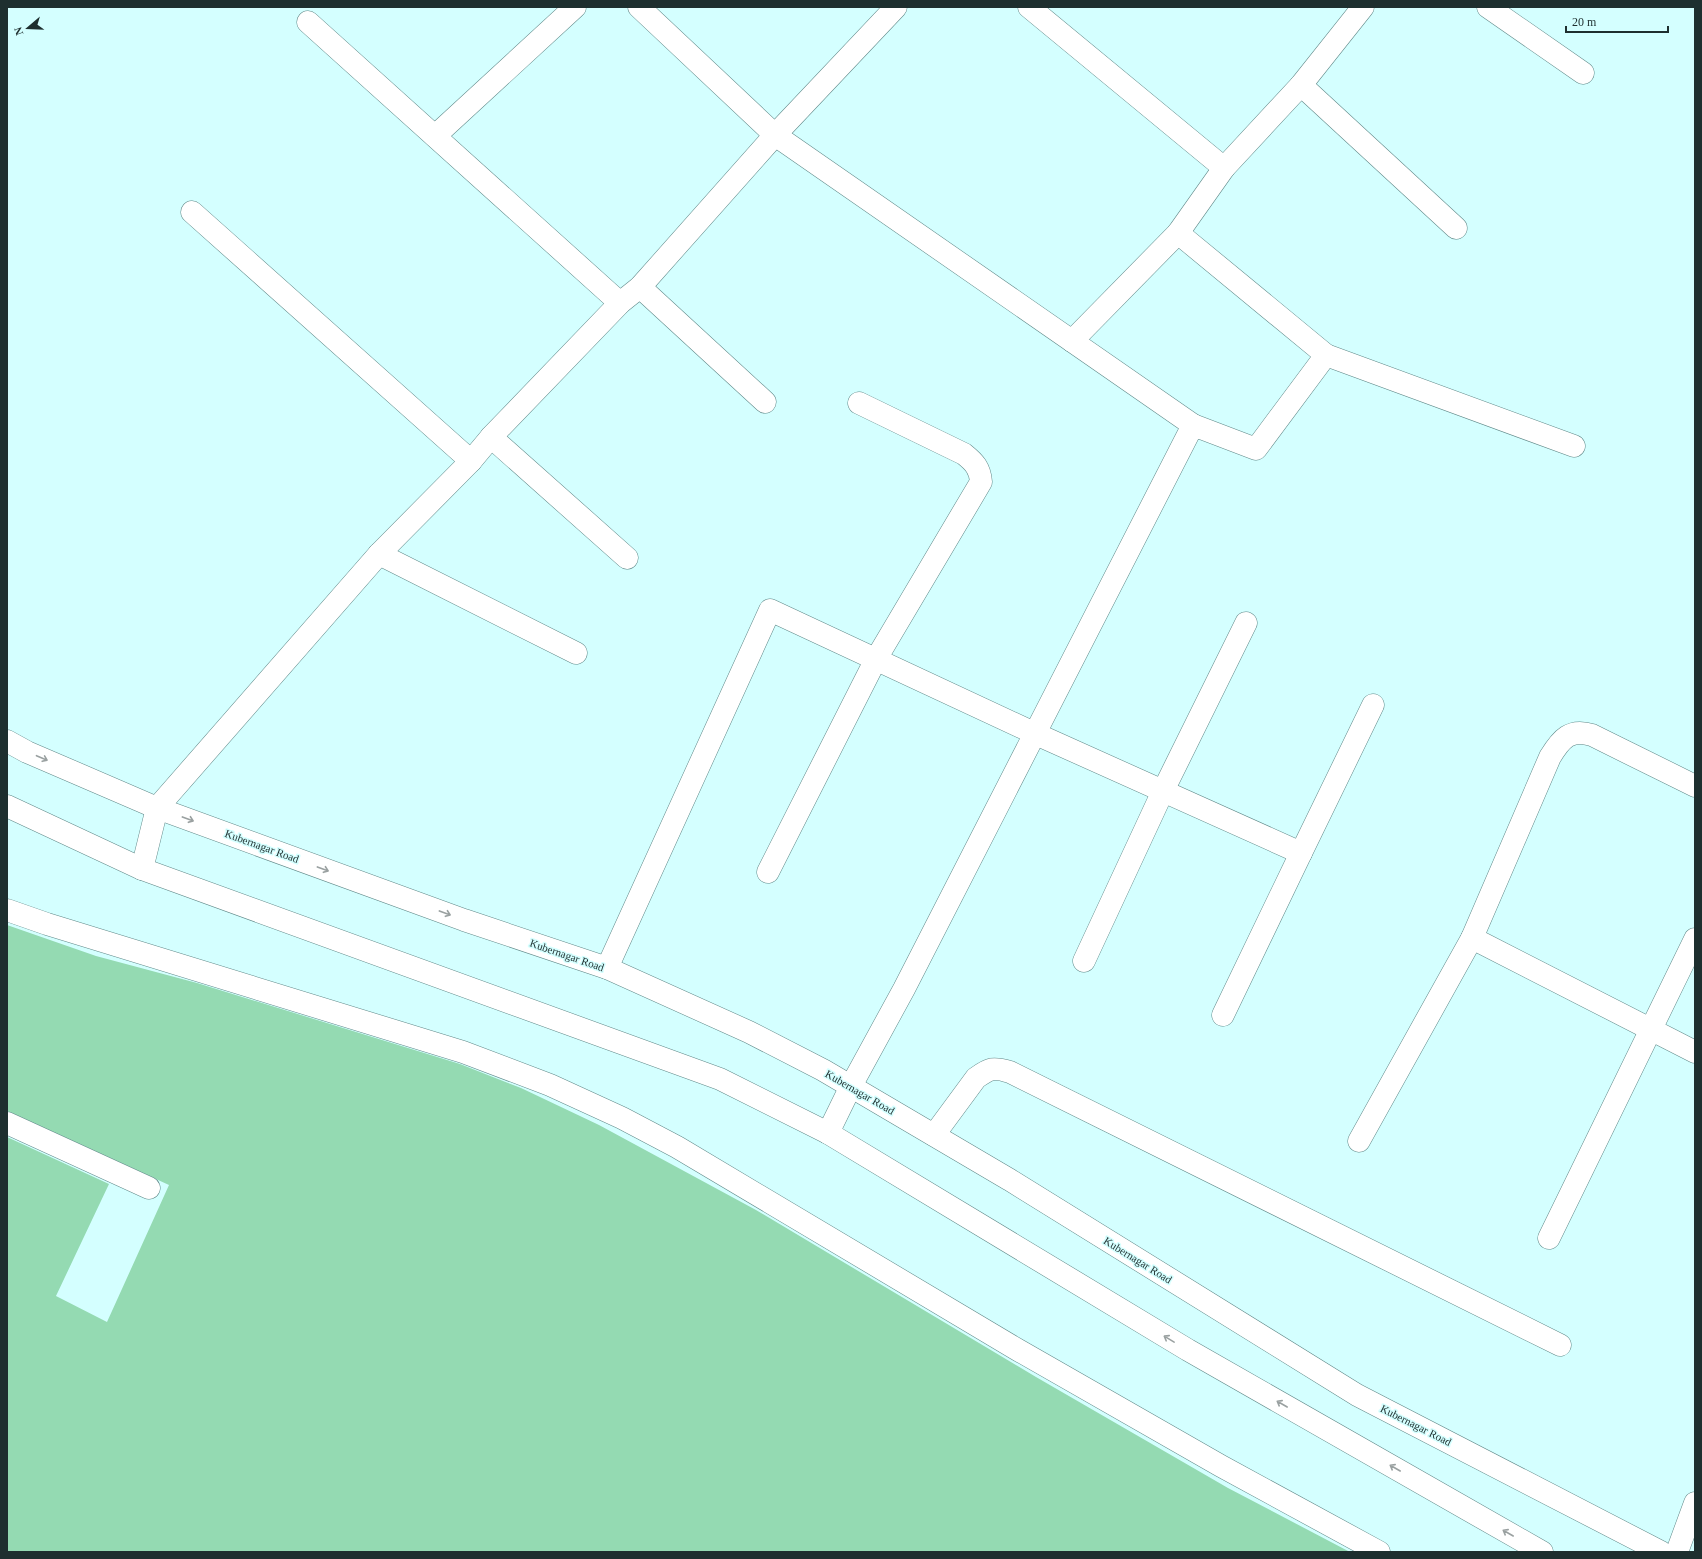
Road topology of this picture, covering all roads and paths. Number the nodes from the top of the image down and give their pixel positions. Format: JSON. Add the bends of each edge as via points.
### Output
{"nodes":[{"id":1,"x":575,"y":7,"type":"edge"},
{"id":2,"x":639,"y":7,"type":"edge"},
{"id":3,"x":896,"y":7,"type":"edge"},
{"id":4,"x":1029,"y":7,"type":"edge"},
{"id":5,"x":1363,"y":7,"type":"edge"},
{"id":6,"x":1488,"y":7,"type":"edge"},
{"id":7,"x":308,"y":22,"type":"dead end"},
{"id":8,"x":1583,"y":73,"type":"dead end"},
{"id":9,"x":1300,"y":85,"type":"junction"},
{"id":10,"x":775,"y":135,"type":"junction"},
{"id":11,"x":435,"y":136,"type":"junction"},
{"id":12,"x":1224,"y":168,"type":"junction"},
{"id":13,"x":192,"y":212,"type":"dead end"},
{"id":14,"x":1456,"y":228,"type":"dead end"},
{"id":15,"x":1178,"y":233,"type":"junction"},
{"id":16,"x":640,"y":287,"type":"junction"},
{"id":17,"x":620,"y":303,"type":"junction"},
{"id":18,"x":1072,"y":341,"type":"junction"},
{"id":19,"x":1326,"y":355,"type":"junction"},
{"id":20,"x":765,"y":402,"type":"dead end"},
{"id":21,"x":858,"y":403,"type":"dead end"},
{"id":22,"x":1193,"y":425,"type":"junction"},
{"id":23,"x":491,"y":436,"type":"junction"},
{"id":24,"x":1574,"y":446,"type":"dead end"},
{"id":25,"x":471,"y":461,"type":"junction"},
{"id":26,"x":379,"y":554,"type":"junction"},
{"id":27,"x":627,"y":558,"type":"dead end"},
{"id":28,"x":1246,"y":623,"type":"dead end"},
{"id":29,"x":576,"y":653,"type":"dead end"},
{"id":30,"x":876,"y":659,"type":"junction"},
{"id":31,"x":1373,"y":705,"type":"dead end"},
{"id":32,"x":1036,"y":734,"type":"junction"},
{"id":33,"x":7,"y":741,"type":"edge"},
{"id":34,"x":1695,"y":786,"type":"edge"},
{"id":35,"x":1163,"y":792,"type":"junction"},
{"id":36,"x":7,"y":806,"type":"edge"},
{"id":37,"x":157,"y":808,"type":"junction"},
{"id":38,"x":1301,"y":853,"type":"junction"},
{"id":39,"x":142,"y":869,"type":"junction"},
{"id":40,"x":768,"y":872,"type":"dead end"},
{"id":41,"x":7,"y":910,"type":"edge"},
{"id":42,"x":1472,"y":938,"type":"junction"},
{"id":43,"x":1695,"y":939,"type":"edge"},
{"id":44,"x":1084,"y":961,"type":"dead end"},
{"id":45,"x":607,"y":968,"type":"junction"},
{"id":46,"x":1223,"y":1015,"type":"dead end"},
{"id":47,"x":1651,"y":1030,"type":"junction"},
{"id":48,"x":1695,"y":1052,"type":"edge"},
{"id":49,"x":851,"y":1086,"type":"junction"},
{"id":50,"x":7,"y":1123,"type":"edge"},
{"id":51,"x":828,"y":1133,"type":"junction"},
{"id":52,"x":934,"y":1135,"type":"junction"},
{"id":53,"x":1359,"y":1141,"type":"dead end"},
{"id":54,"x":149,"y":1188,"type":"dead end"},
{"id":55,"x":1549,"y":1238,"type":"dead end"},
{"id":56,"x":1560,"y":1345,"type":"dead end"},
{"id":57,"x":1695,"y":1503,"type":"edge"},
{"id":58,"x":1379,"y":1552,"type":"edge"},
{"id":59,"x":1542,"y":1552,"type":"edge"},
{"id":60,"x":1661,"y":1552,"type":"edge"},
{"id":61,"x":1677,"y":1552,"type":"edge"}],
"edges":[{"from":1,"to":11,"type":"street"},
{"from":2,"to":10,"type":"street"},
{"from":3,"to":10,"type":"street"},
{"from":4,"to":12,"type":"street"},
{"from":5,"to":9,"type":"street"},
{"from":6,"to":8,"type":"street"},
{"from":7,"to":11,"type":"street"},
{"from":9,"to":12,"type":"street"},
{"from":9,"to":14,"type":"street"},
{"from":10,"to":16,"type":"street"},
{"from":10,"to":18,"type":"street"},
{"from":11,"to":17,"type":"street"},
{"from":12,"to":15,"type":"street"},
{"from":13,"to":25,"type":"street"},
{"from":15,"to":18,"type":"street"},
{"from":15,"to":19,"type":"street"},
{"from":16,"to":17,"type":"street"},
{"from":16,"to":20,"type":"street"},
{"from":17,"to":23,"type":"street"},
{"from":18,"to":22,"type":"street"},
{"from":19,"to":22,"type":"street","via":[[1256,449]]},
{"from":19,"to":24,"type":"street"},
{"from":21,"to":30,"type":"street","via":[[964,454],[976,464],[981,482]]},
{"from":22,"to":32,"type":"street"},
{"from":23,"to":25,"type":"street"},
{"from":23,"to":27,"type":"street"},
{"from":25,"to":26,"type":"street"},
{"from":26,"to":29,"type":"street"},
{"from":26,"to":37,"type":"street"},
{"from":28,"to":35,"type":"street"},
{"from":30,"to":32,"type":"street"},
{"from":30,"to":40,"type":"street"},
{"from":30,"to":45,"type":"street","via":[[770,610]]},
{"from":31,"to":38,"type":"street"},
{"from":32,"to":35,"type":"street"},
{"from":32,"to":49,"type":"street","via":[[904,990]]},
{"from":33,"to":37,"type":"street","name":"Kubernagar Road","one_way":true},
{"from":34,"to":42,"type":"street","via":[[1592,735],[1581,732],[1565,738],[1550,757]]},
{"from":35,"to":38,"type":"street"},
{"from":35,"to":44,"type":"street"},
{"from":36,"to":39,"type":"street"},
{"from":37,"to":39,"type":"street"},
{"from":37,"to":45,"type":"street","name":"Kubernagar Road","one_way":true,"via":[[464,920]]},
{"from":38,"to":46,"type":"street"},
{"from":39,"to":51,"type":"street","via":[[720,1079]]},
{"from":41,"to":58,"type":"street","via":[[463,1052],[550,1085],[622,1118],[677,1147],[1032,1358],[1221,1466]]},
{"from":42,"to":47,"type":"street"},
{"from":42,"to":53,"type":"street"},
{"from":43,"to":47,"type":"street"},
{"from":45,"to":49,"type":"street","name":"Kubernagar Road","via":[[749,1032]]},
{"from":47,"to":48,"type":"street"},
{"from":47,"to":55,"type":"street"},
{"from":49,"to":51,"type":"street"},
{"from":49,"to":52,"type":"street","name":"Kubernagar Road"},
{"from":50,"to":54,"type":"street"},
{"from":59,"to":51,"type":"street","one_way":true,"via":[[1188,1350]]},
{"from":52,"to":56,"type":"street","via":[[976,1078],[996,1068],[1010,1072]]},
{"from":52,"to":60,"type":"street","name":"Kubernagar Road","via":[[1357,1395]]},
{"from":57,"to":61,"type":"street"}]}
